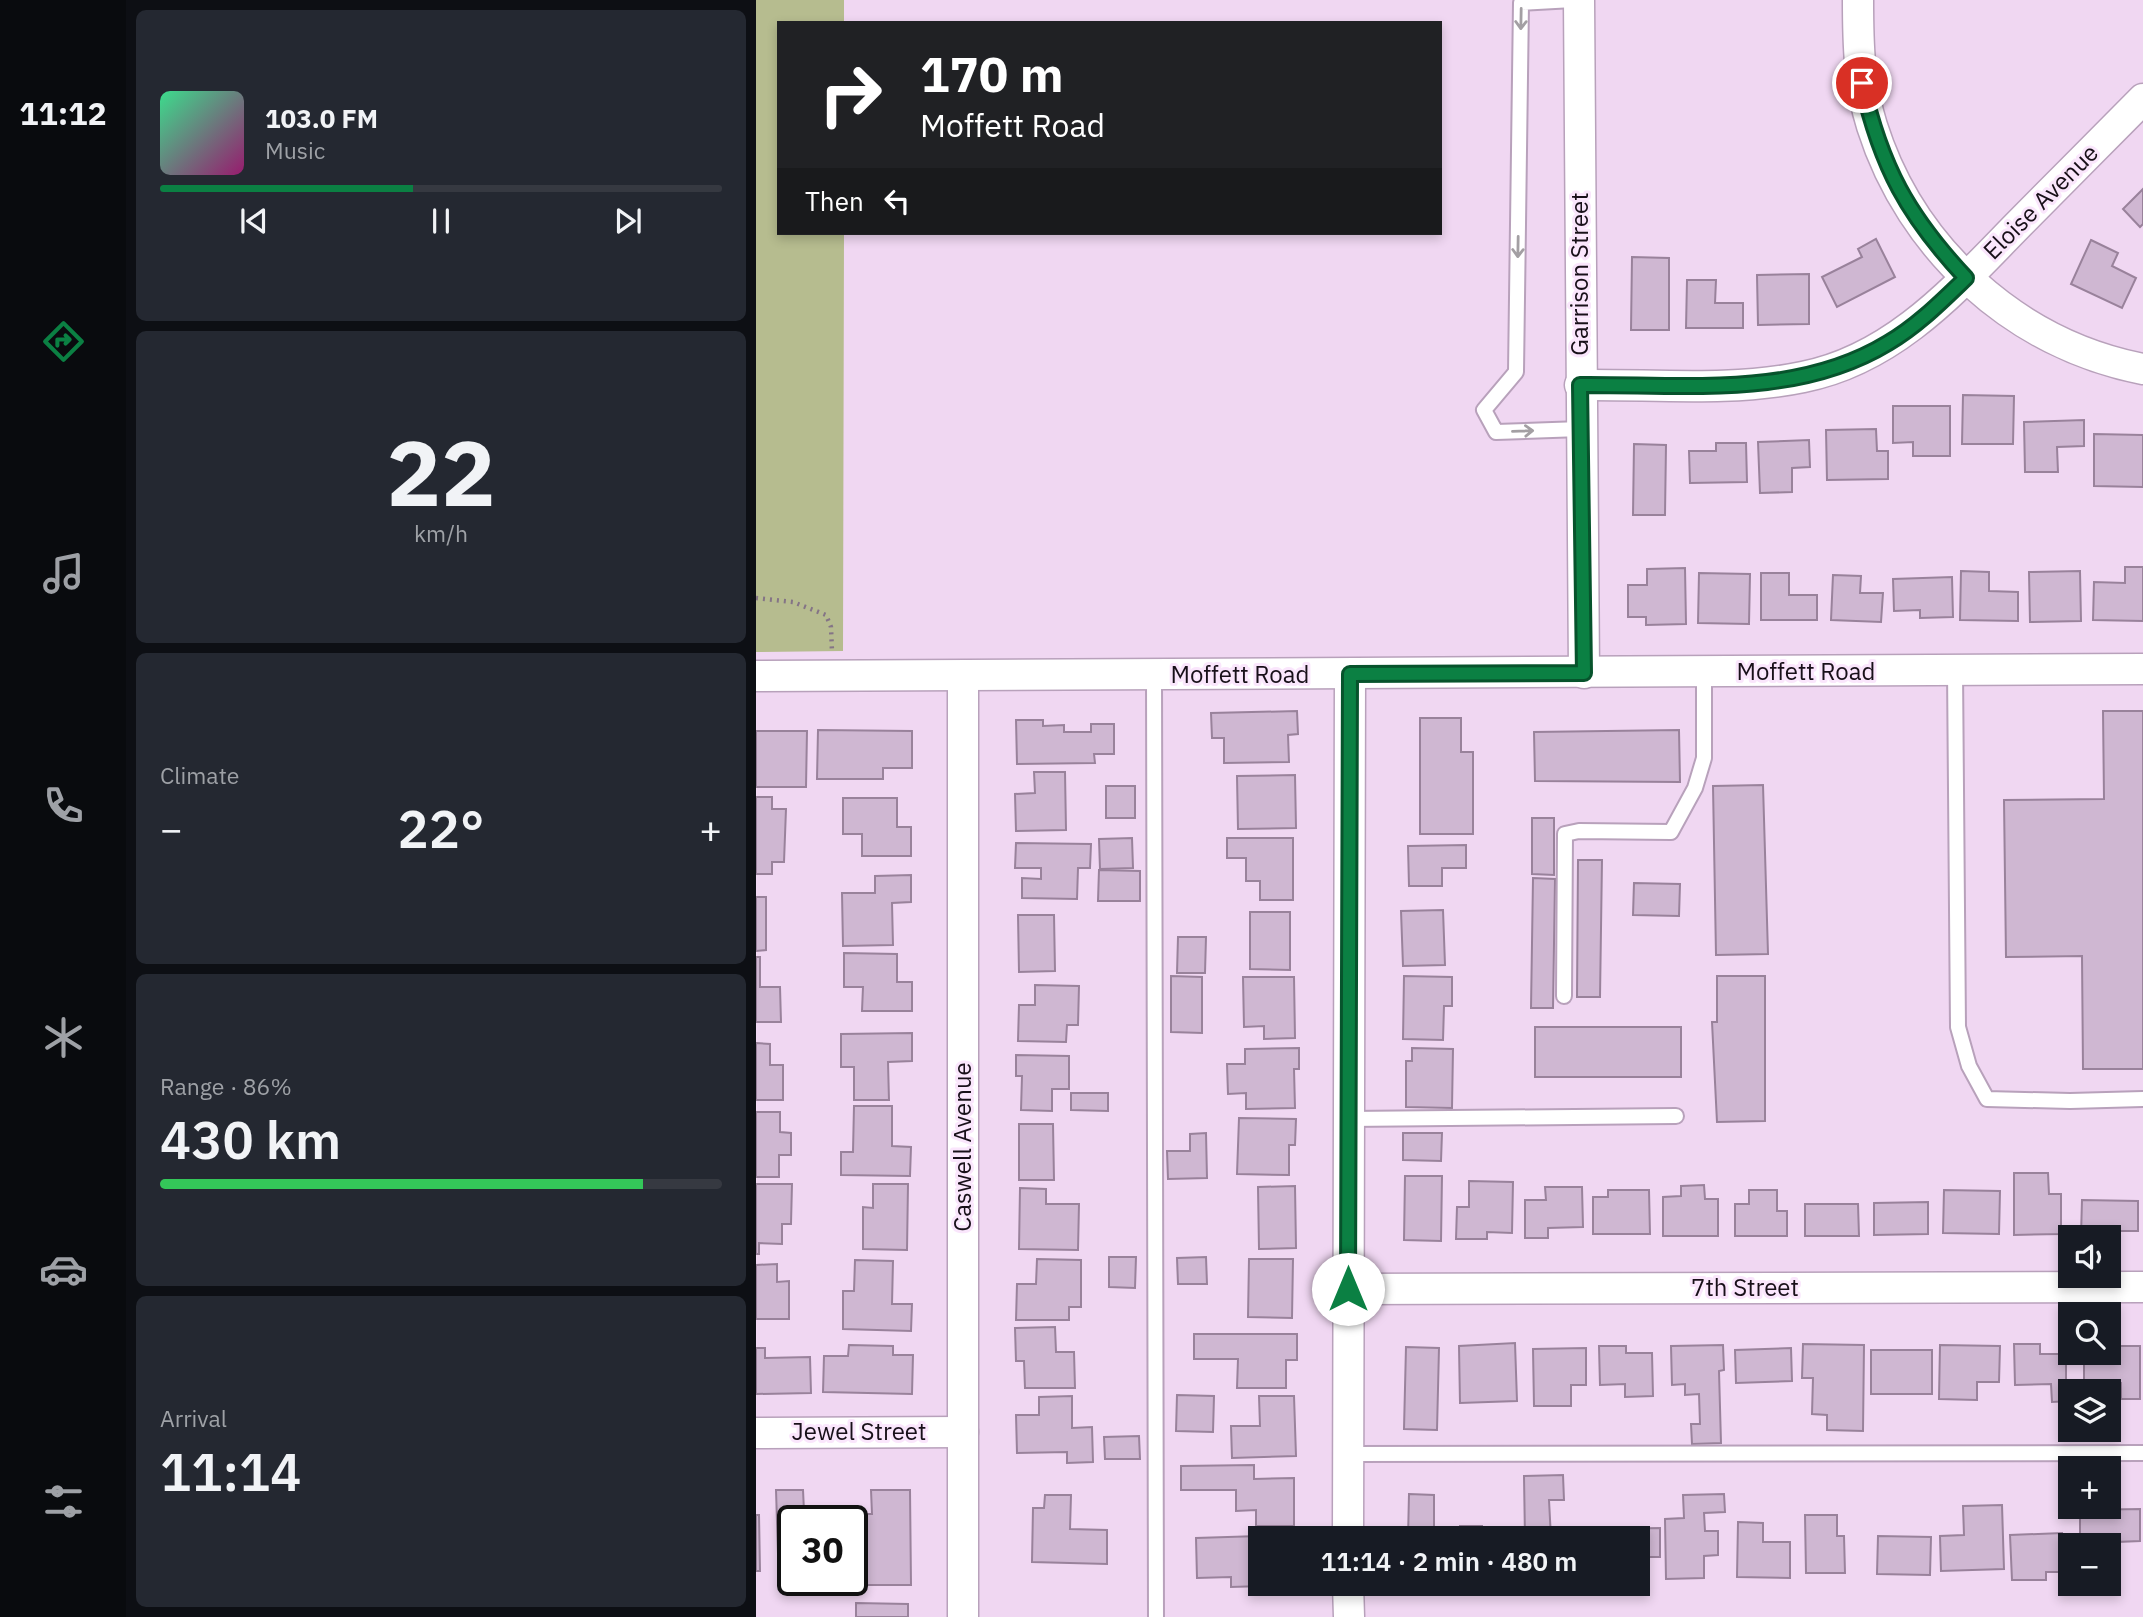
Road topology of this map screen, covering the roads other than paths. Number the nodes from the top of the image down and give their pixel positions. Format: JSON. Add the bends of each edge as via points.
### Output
{"nodes":[{"id":1,"x":1573,"y":0,"type":"edge"},
{"id":2,"x":1579,"y":0,"type":"edge"},
{"id":3,"x":1858,"y":0,"type":"edge"},
{"id":4,"x":2143,"y":99,"type":"edge"},
{"id":5,"x":1966,"y":278,"type":"junction"},
{"id":6,"x":2143,"y":369,"type":"edge"},
{"id":7,"x":1580,"y":385,"type":"junction"},
{"id":8,"x":1581,"y":429,"type":"junction"},
{"id":9,"x":2143,"y":669,"type":"edge"},
{"id":10,"x":1955,"y":670,"type":"junction"},
{"id":11,"x":1704,"y":672,"type":"junction"},
{"id":12,"x":1584,"y":673,"type":"junction"},
{"id":13,"x":1350,"y":674,"type":"junction"},
{"id":14,"x":756,"y":676,"type":"edge"},
{"id":15,"x":964,"y":676,"type":"junction"},
{"id":16,"x":1154,"y":676,"type":"junction"},
{"id":17,"x":1564,"y":996,"type":"dead end"},
{"id":18,"x":2143,"y":1099,"type":"edge"},
{"id":19,"x":1676,"y":1116,"type":"dead end"},
{"id":20,"x":1348,"y":1119,"type":"junction"},
{"id":21,"x":2143,"y":1287,"type":"edge"},
{"id":22,"x":1348,"y":1289,"type":"junction"},
{"id":23,"x":963,"y":1432,"type":"junction"},
{"id":24,"x":756,"y":1433,"type":"edge"},
{"id":25,"x":2143,"y":1453,"type":"edge"},
{"id":26,"x":1348,"y":1454,"type":"junction"},
{"id":27,"x":1348,"y":1526,"type":"edge"},
{"id":28,"x":1348,"y":1596,"type":"edge"},
{"id":29,"x":963,"y":1617,"type":"edge"},
{"id":30,"x":1156,"y":1617,"type":"edge"},
{"id":31,"x":1349,"y":1617,"type":"edge"}],
"edges":[{"from":1,"to":8,"type":"lane","one_way":true,"via":[[1521,3],[1516,372],[1483,410],[1496,432]]},
{"from":2,"to":7,"type":"street","name":"Garrison Street"},
{"from":3,"to":5,"type":"street","via":[[1862,83],[1887,169],[1916,220]]},
{"from":4,"to":5,"type":"street","name":"Eloise Avenue"},
{"from":5,"to":6,"type":"street","via":[[2039,331],[2074,348]]},
{"from":5,"to":7,"type":"street","name":"Eloise Avenue","via":[[1921,321],[1888,344],[1847,364],[1804,377],[1760,384]]},
{"from":7,"to":8,"type":"street","name":"Garrison Street"},
{"from":8,"to":12,"type":"street","name":"Garrison Street"},
{"from":9,"to":10,"type":"street","name":"Moffett Road"},
{"from":10,"to":11,"type":"street","name":"Moffett Road"},
{"from":10,"to":18,"type":"lane","via":[[1958,1027],[1969,1066],[1987,1099]]},
{"from":11,"to":12,"type":"street","name":"Moffett Road"},
{"from":11,"to":17,"type":"lane","via":[[1704,758],[1695,788],[1671,832],[1565,834]]},
{"from":12,"to":13,"type":"street","name":"Moffett Road"},
{"from":13,"to":16,"type":"street","name":"Moffett Road"},
{"from":13,"to":20,"type":"street"},
{"from":14,"to":15,"type":"street","name":"Moffett Road"},
{"from":15,"to":16,"type":"street","name":"Moffett Road"},
{"from":15,"to":23,"type":"street","name":"Caswell Avenue"},
{"from":16,"to":30,"type":"lane"},
{"from":19,"to":20,"type":"lane"},
{"from":20,"to":22,"type":"street"},
{"from":21,"to":22,"type":"street","name":"7th Street"},
{"from":22,"to":26,"type":"street"},
{"from":23,"to":24,"type":"street","name":"Jewel Street"},
{"from":23,"to":29,"type":"street","name":"Caswell Avenue"},
{"from":25,"to":26,"type":"lane"},
{"from":26,"to":27,"type":"street"},
{"from":28,"to":31,"type":"street"}]}
